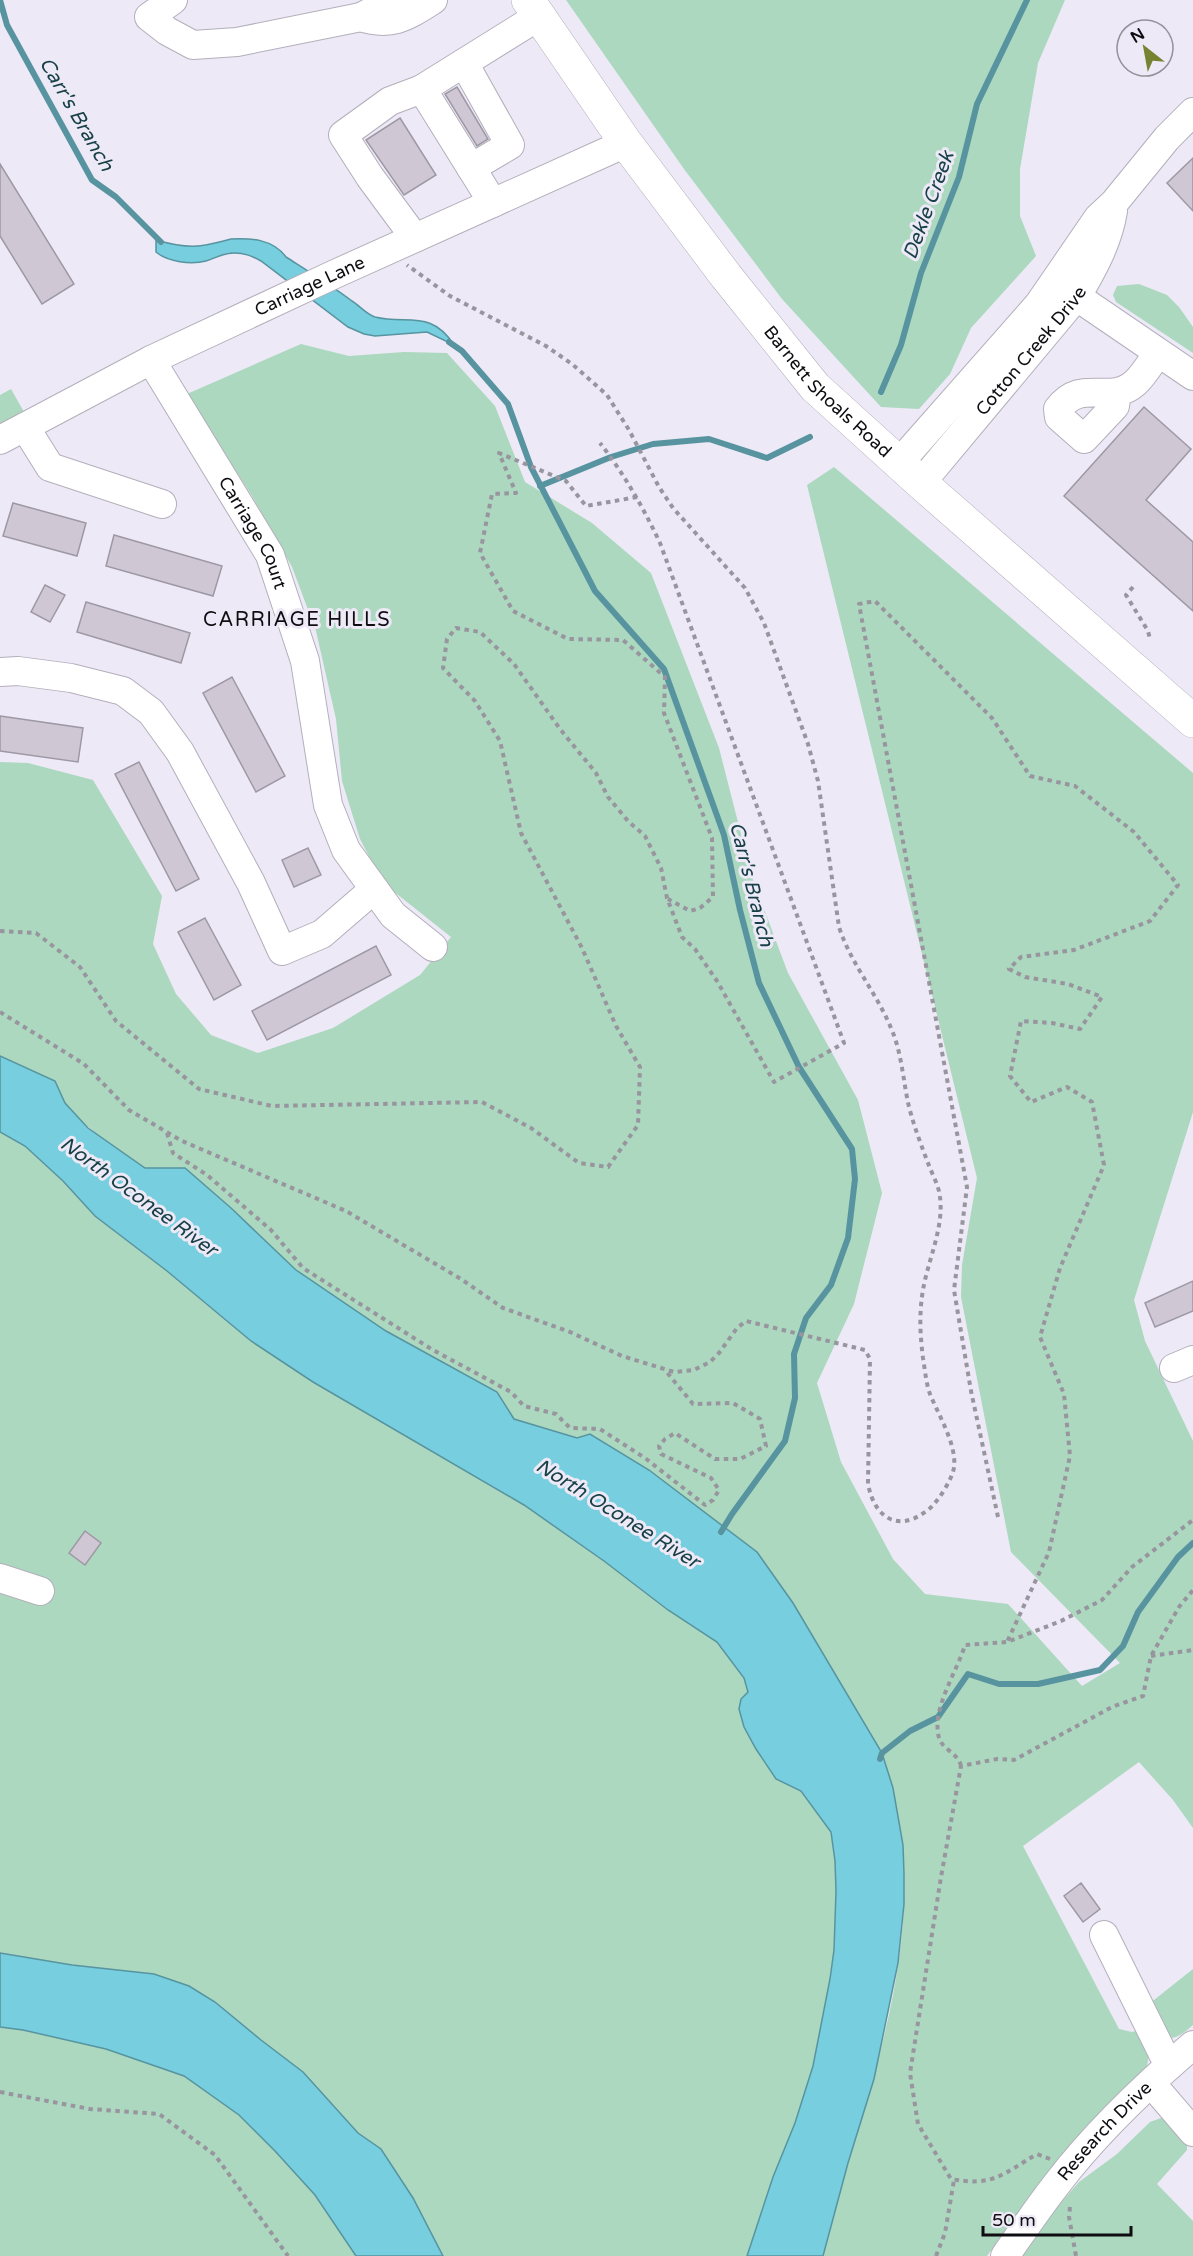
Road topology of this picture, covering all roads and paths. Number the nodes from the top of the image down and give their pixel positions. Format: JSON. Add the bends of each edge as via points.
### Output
{"nodes":[{"id":1,"x":173,"y":0,"type":"edge"},
{"id":2,"x":412,"y":3,"type":"edge"},
{"id":3,"x":534,"y":8,"type":"edge"},
{"id":4,"x":355,"y":9,"type":"edge"},
{"id":5,"x":464,"y":63,"type":"junction"},
{"id":6,"x":422,"y":89,"type":"junction"},
{"id":7,"x":1193,"y":112,"type":"edge"},
{"id":8,"x":626,"y":143,"type":"junction"},
{"id":9,"x":471,"y":168,"type":"junction"},
{"id":10,"x":493,"y":203,"type":"junction"},
{"id":11,"x":407,"y":242,"type":"junction"},
{"id":12,"x":1066,"y":289,"type":"junction"},
{"id":13,"x":1158,"y":353,"type":"junction"},
{"id":14,"x":151,"y":360,"type":"junction"},
{"id":15,"x":1193,"y":376,"type":"edge"},
{"id":16,"x":1116,"y":393,"type":"dead end"},
{"id":17,"x":25,"y":427,"type":"junction"},
{"id":18,"x":0,"y":440,"type":"edge"},
{"id":19,"x":600,"y":443,"type":"dead end"},
{"id":20,"x":910,"y":473,"type":"junction"},
{"id":21,"x":637,"y":497,"type":"junction"},
{"id":22,"x":162,"y":504,"type":"dead end"},
{"id":23,"x":1133,"y":587,"type":"dead end"},
{"id":24,"x":1150,"y":639,"type":"dead end"},
{"id":25,"x":0,"y":672,"type":"edge"},
{"id":26,"x":1193,"y":721,"type":"edge"},
{"id":27,"x":373,"y":890,"type":"junction"},
{"id":28,"x":667,"y":898,"type":"junction"},
{"id":29,"x":0,"y":931,"type":"edge"},
{"id":30,"x":433,"y":947,"type":"dead end"},
{"id":31,"x":0,"y":1012,"type":"edge"},
{"id":32,"x":167,"y":1132,"type":"junction"},
{"id":33,"x":663,"y":1369,"type":"junction"},
{"id":34,"x":998,"y":1517,"type":"dead end"},
{"id":35,"x":1193,"y":1520,"type":"edge"},
{"id":36,"x":0,"y":1578,"type":"edge"},
{"id":37,"x":1193,"y":1590,"type":"edge"},
{"id":38,"x":40,"y":1591,"type":"dead end"},
{"id":39,"x":1006,"y":1642,"type":"junction"},
{"id":40,"x":1193,"y":1650,"type":"edge"},
{"id":41,"x":1151,"y":1656,"type":"junction"},
{"id":42,"x":962,"y":1766,"type":"junction"},
{"id":43,"x":1104,"y":1935,"type":"dead end"},
{"id":44,"x":1193,"y":2045,"type":"edge"},
{"id":45,"x":1160,"y":2075,"type":"junction"},
{"id":46,"x":0,"y":2092,"type":"edge"},
{"id":47,"x":1193,"y":2132,"type":"edge"},
{"id":48,"x":1070,"y":2168,"type":"junction"},
{"id":49,"x":954,"y":2180,"type":"junction"},
{"id":50,"x":288,"y":2256,"type":"edge"},
{"id":51,"x":936,"y":2256,"type":"edge"},
{"id":52,"x":1005,"y":2256,"type":"edge"},
{"id":53,"x":1076,"y":2256,"type":"edge"}],
"edges":[{"from":1,"to":4,"type":"street","via":[[149,17],[193,45],[237,42]]},
{"from":2,"to":4,"type":"street"},
{"from":3,"to":5,"type":"street"},
{"from":3,"to":8,"type":"main road","name":"Barnett Shoals Road"},
{"from":5,"to":6,"type":"street"},
{"from":5,"to":9,"type":"street","via":[[510,145]]},
{"from":6,"to":9,"type":"street"},
{"from":6,"to":11,"type":"street","via":[[390,101],[343,135]]},
{"from":7,"to":12,"type":"street","name":"Cotton Creek Drive","via":[[1114,203],[1111,226],[1096,263]]},
{"from":8,"to":10,"type":"street","name":"Carriage Lane"},
{"from":8,"to":20,"type":"main road","name":"Barnett Shoals Road","via":[[815,387]]},
{"from":9,"to":10,"type":"street"},
{"from":10,"to":11,"type":"street","name":"Carriage Lane"},
{"from":11,"to":14,"type":"street","name":"Carriage Lane"},
{"from":11,"to":33,"type":"path","via":[[407,265],[450,296],[546,346],[607,395],[673,508],[745,588],[764,622],[808,744],[818,781],[838,927],[892,1029],[909,1107],[940,1193],[941,1208],[923,1290],[920,1325],[929,1390],[952,1449],[954,1467],[934,1504],[918,1518],[892,1520],[871,1501],[870,1359],[865,1350],[746,1321],[715,1358],[694,1370]]},
{"from":12,"to":13,"type":"street"},
{"from":12,"to":20,"type":"street","name":"Cotton Creek Drive","via":[[1031,312]]},
{"from":13,"to":15,"type":"street"},
{"from":13,"to":16,"type":"street","via":[[1134,384]]},
{"from":14,"to":17,"type":"street","name":"Carriage Lane"},
{"from":14,"to":27,"type":"street","name":"Carriage Court","via":[[270,555],[305,661],[328,805],[346,850]]},
{"from":17,"to":18,"type":"street","name":"Carriage Lane"},
{"from":17,"to":22,"type":"street","via":[[50,467]]},
{"from":19,"to":21,"type":"path"},
{"from":20,"to":26,"type":"main road","name":"Barnett Shoals Road"},
{"from":21,"to":28,"type":"path","via":[[586,506],[566,481],[499,453],[516,493],[492,494],[480,553],[513,611],[568,639],[623,640],[665,677],[664,713],[712,838],[713,897],[690,911]]},
{"from":21,"to":28,"type":"path","via":[[660,543],[844,1043],[774,1082],[717,981],[682,937]]},
{"from":23,"to":24,"type":"path","via":[[1126,595]]},
{"from":25,"to":27,"type":"street","via":[[71,678],[123,691],[151,712],[180,752],[251,883],[282,951],[322,934]]},
{"from":27,"to":30,"type":"street","name":"Carriage Court","via":[[393,915]]},
{"from":28,"to":29,"type":"path","via":[[661,868],[645,836],[608,796],[596,773],[514,664],[480,632],[456,628],[447,639],[443,668],[475,701],[500,741],[521,833],[640,1067],[638,1125],[608,1167],[579,1163],[531,1128],[482,1102],[272,1106],[199,1089],[116,1021],[80,967],[36,933]]},
{"from":31,"to":32,"type":"path","via":[[84,1064],[129,1110]]},
{"from":32,"to":33,"type":"path","via":[[346,1211],[503,1308]]},
{"from":32,"to":33,"type":"path","via":[[173,1153],[207,1175],[271,1230],[303,1268],[433,1350],[511,1392],[524,1406],[556,1414],[570,1428],[600,1429],[705,1505],[719,1490],[711,1478],[661,1454],[659,1446],[675,1433],[716,1459],[740,1459],[766,1446],[760,1419],[733,1403],[693,1404]]},
{"from":34,"to":39,"type":"path","via":[[954,1290],[967,1187],[859,604],[875,601],[992,718],[1030,776],[1075,786],[1134,832],[1178,885],[1150,921],[1074,950],[1021,957],[1009,969],[1102,997],[1080,1029],[1021,1021],[1010,1076],[1031,1102],[1067,1087],[1092,1102],[1104,1165],[1060,1268],[1040,1337],[1064,1394],[1070,1456],[1049,1552]]},
{"from":35,"to":39,"type":"path","via":[[1132,1567],[1102,1600]]},
{"from":36,"to":38,"type":"street"},
{"from":37,"to":41,"type":"path"},
{"from":39,"to":42,"type":"path","via":[[965,1645],[941,1703],[939,1741],[960,1759]]},
{"from":40,"to":41,"type":"path"},
{"from":41,"to":42,"type":"path","via":[[1143,1696],[1112,1707],[1014,1760]]},
{"from":42,"to":49,"type":"path","via":[[910,2073],[918,2124]]},
{"from":43,"to":45,"type":"street"},
{"from":44,"to":45,"type":"street","name":"Research Drive"},
{"from":45,"to":47,"type":"street"},
{"from":45,"to":48,"type":"street","name":"Research Drive"},
{"from":46,"to":50,"type":"path","via":[[90,2109],[159,2114],[215,2155]]},
{"from":48,"to":49,"type":"path","via":[[1037,2154],[993,2180]]},
{"from":48,"to":52,"type":"street","name":"Research Drive"},
{"from":48,"to":53,"type":"path","via":[[1069,2217]]},
{"from":49,"to":51,"type":"path","via":[[945,2233]]}]}
